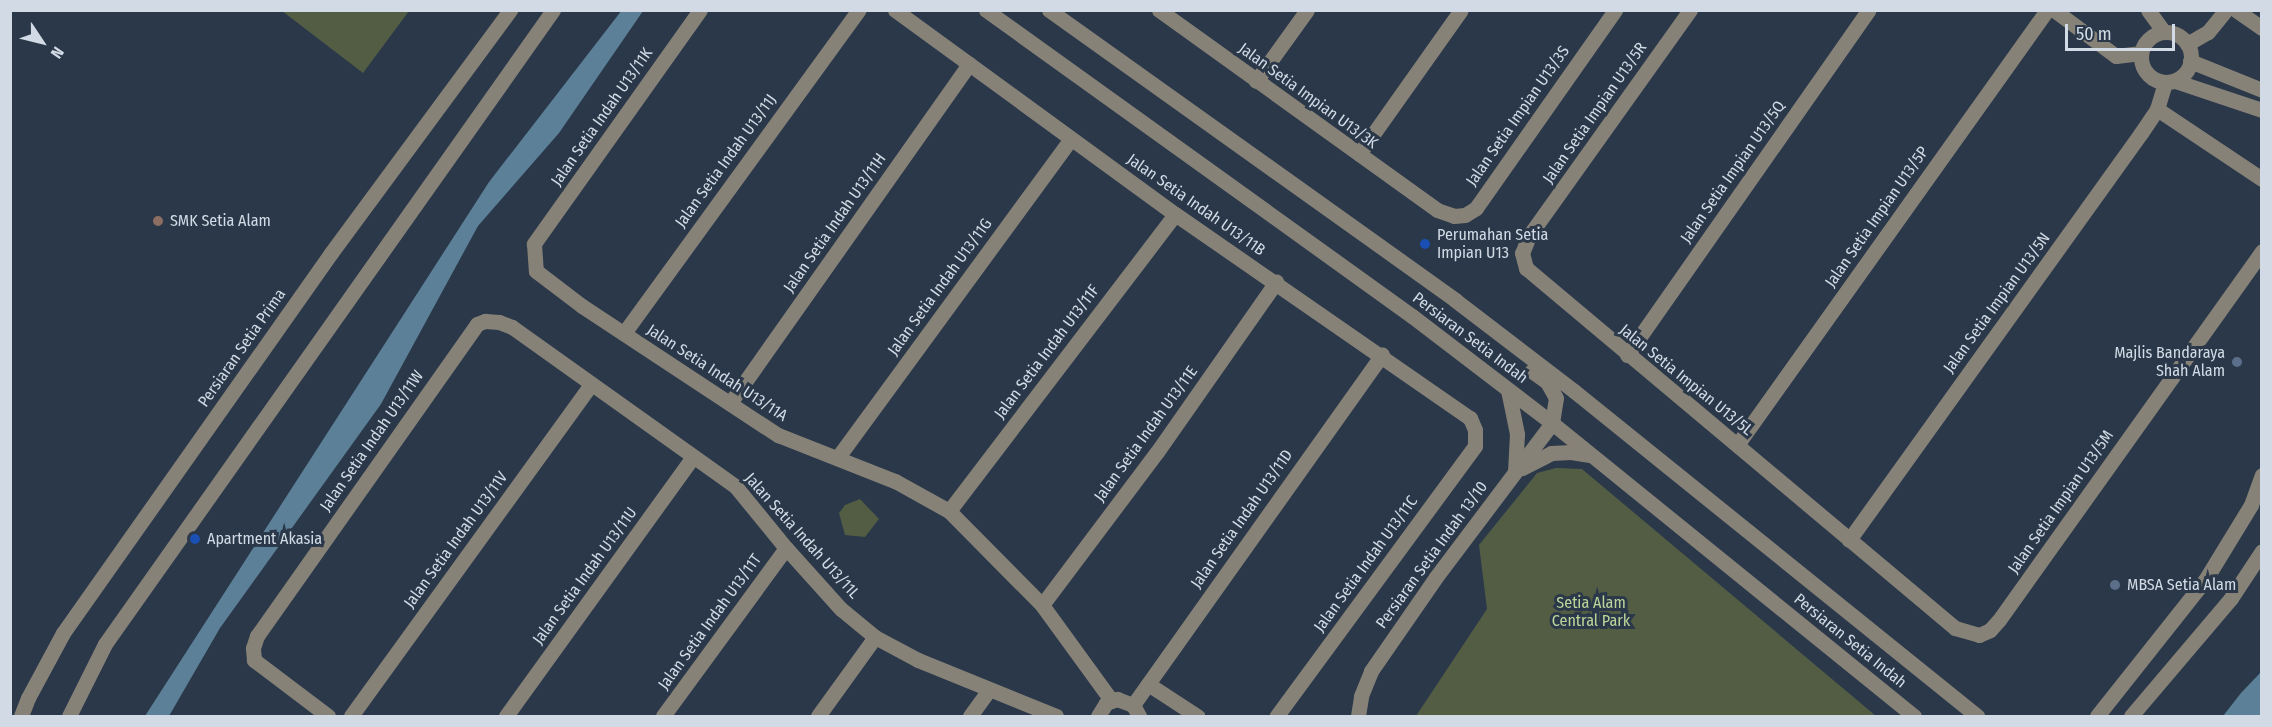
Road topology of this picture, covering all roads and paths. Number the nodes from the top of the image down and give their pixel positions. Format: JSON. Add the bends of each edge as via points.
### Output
{"nodes":[{"id":1,"x":510,"y":10,"type":"edge"},
{"id":2,"x":553,"y":10,"type":"edge"},
{"id":3,"x":700,"y":10,"type":"edge"},
{"id":4,"x":859,"y":10,"type":"edge"},
{"id":5,"x":895,"y":10,"type":"edge"},
{"id":6,"x":986,"y":10,"type":"edge"},
{"id":7,"x":1049,"y":10,"type":"edge"},
{"id":8,"x":1158,"y":10,"type":"edge"},
{"id":9,"x":1307,"y":10,"type":"edge"},
{"id":10,"x":1461,"y":10,"type":"edge"},
{"id":11,"x":1615,"y":10,"type":"edge"},
{"id":12,"x":1690,"y":10,"type":"edge"},
{"id":13,"x":1869,"y":10,"type":"edge"},
{"id":14,"x":2047,"y":10,"type":"edge"},
{"id":15,"x":2054,"y":10,"type":"edge"},
{"id":16,"x":2148,"y":10,"type":"edge"},
{"id":17,"x":2226,"y":10,"type":"edge"},
{"id":18,"x":2236,"y":10,"type":"edge"},
{"id":19,"x":2262,"y":28,"type":"edge"},
{"id":20,"x":2164,"y":32,"type":"junction"},
{"id":21,"x":2187,"y":45,"type":"junction"},
{"id":22,"x":2141,"y":53,"type":"junction"},
{"id":23,"x":2190,"y":62,"type":"junction"},
{"id":24,"x":969,"y":64,"type":"junction"},
{"id":25,"x":1256,"y":81,"type":"junction"},
{"id":26,"x":2170,"y":81,"type":"junction"},
{"id":27,"x":2262,"y":90,"type":"edge"},
{"id":28,"x":2157,"y":109,"type":"junction"},
{"id":29,"x":2262,"y":110,"type":"edge"},
{"id":30,"x":1071,"y":138,"type":"junction"},
{"id":31,"x":1359,"y":154,"type":"junction"},
{"id":32,"x":2262,"y":179,"type":"edge"},
{"id":33,"x":1437,"y":210,"type":"joint"},
{"id":34,"x":1175,"y":214,"type":"junction"},
{"id":35,"x":1529,"y":236,"type":"joint"},
{"id":36,"x":534,"y":244,"type":"joint"},
{"id":37,"x":2262,"y":251,"type":"edge"},
{"id":38,"x":1276,"y":282,"type":"junction"},
{"id":39,"x":1455,"y":300,"type":"junction"},
{"id":40,"x":477,"y":324,"type":"joint"},
{"id":41,"x":624,"y":333,"type":"junction"},
{"id":42,"x":1382,"y":355,"type":"junction"},
{"id":43,"x":1627,"y":355,"type":"junction"},
{"id":44,"x":591,"y":385,"type":"junction"},
{"id":45,"x":1508,"y":390,"type":"junction"},
{"id":46,"x":730,"y":403,"type":"junction"},
{"id":47,"x":1552,"y":423,"type":"junction"},
{"id":48,"x":1475,"y":430,"type":"joint"},
{"id":49,"x":1737,"y":445,"type":"junction"},
{"id":50,"x":1592,"y":456,"type":"junction"},
{"id":51,"x":693,"y":457,"type":"junction"},
{"id":52,"x":838,"y":457,"type":"junction"},
{"id":53,"x":1514,"y":473,"type":"junction"},
{"id":54,"x":2262,"y":475,"type":"edge"},
{"id":55,"x":949,"y":511,"type":"junction"},
{"id":56,"x":1850,"y":540,"type":"junction"},
{"id":57,"x":786,"y":548,"type":"junction"},
{"id":58,"x":2262,"y":551,"type":"edge"},
{"id":59,"x":1042,"y":605,"type":"junction"},
{"id":60,"x":875,"y":637,"type":"junction"},
{"id":61,"x":1148,"y":684,"type":"junction"},
{"id":62,"x":989,"y":690,"type":"junction"},
{"id":63,"x":1112,"y":700,"type":"junction"},
{"id":64,"x":1136,"y":711,"type":"edge"},
{"id":65,"x":21,"y":717,"type":"edge"},
{"id":66,"x":69,"y":717,"type":"edge"},
{"id":67,"x":328,"y":717,"type":"edge"},
{"id":68,"x":351,"y":717,"type":"edge"},
{"id":69,"x":506,"y":717,"type":"edge"},
{"id":70,"x":663,"y":717,"type":"edge"},
{"id":71,"x":818,"y":717,"type":"edge"},
{"id":72,"x":970,"y":717,"type":"edge"},
{"id":73,"x":1056,"y":717,"type":"edge"},
{"id":74,"x":1098,"y":717,"type":"edge"},
{"id":75,"x":1197,"y":717,"type":"edge"},
{"id":76,"x":1277,"y":717,"type":"edge"},
{"id":77,"x":1358,"y":717,"type":"edge"},
{"id":78,"x":1914,"y":717,"type":"edge"},
{"id":79,"x":1977,"y":717,"type":"edge"},
{"id":80,"x":2097,"y":717,"type":"edge"},
{"id":81,"x":2131,"y":717,"type":"edge"}],
"edges":[{"from":1,"to":65,"type":"street","name":"Persiaran Setia Prima","via":[[324,263],[63,633]]},
{"from":2,"to":66,"type":"street","via":[[105,644]]},
{"from":3,"to":36,"type":"street","name":"Jalan Setia Indah U13/11K"},
{"from":4,"to":41,"type":"street","name":"Jalan Setia Indah U13/11J"},
{"from":5,"to":24,"type":"street","name":"Jalan Setia Indah U13/11B"},
{"from":6,"to":45,"type":"street","name":"Persiaran Setia Indah","via":[[1402,309]]},
{"from":7,"to":39,"type":"street","name":"Persiaran Setia Indah"},
{"from":8,"to":25,"type":"street","name":"Jalan Setia Impian U13/3K"},
{"from":9,"to":25,"type":"street"},
{"from":10,"to":31,"type":"street"},
{"from":11,"to":33,"type":"street","name":"Jalan Setia Impian U13/3S","via":[[1476,208],[1454,216]]},
{"from":12,"to":35,"type":"street","name":"Jalan Setia Impian U13/5R"},
{"from":13,"to":43,"type":"street","name":"Jalan Setia Impian U13/5Q"},
{"from":14,"to":49,"type":"street","name":"Jalan Setia Impian U13/5P"},
{"from":15,"to":22,"type":"street","via":[[2116,56]]},
{"from":16,"to":20,"type":"street"},
{"from":17,"to":21,"type":"street","via":[[2208,32]]},
{"from":18,"to":19,"type":"street"},
{"from":20,"to":21,"type":"street","via":[[2178,35]]},
{"from":20,"to":22,"type":"street","via":[[2149,39]]},
{"from":21,"to":23,"type":"street"},
{"from":22,"to":26,"type":"street","via":[[2144,70],[2157,81]]},
{"from":23,"to":26,"type":"street","via":[[2182,76]]},
{"from":23,"to":27,"type":"street"},
{"from":24,"to":30,"type":"street","name":"Jalan Setia Indah U13/11B"},
{"from":24,"to":46,"type":"street","name":"Jalan Setia Indah U13/11H"},
{"from":25,"to":31,"type":"street","name":"Jalan Setia Impian U13/3K"},
{"from":26,"to":28,"type":"street","name":"Jalan Setia Impian U13/5N"},
{"from":26,"to":29,"type":"street"},
{"from":28,"to":32,"type":"street"},
{"from":28,"to":56,"type":"street","name":"Jalan Setia Impian U13/5N"},
{"from":30,"to":34,"type":"street","name":"Jalan Setia Indah U13/11B"},
{"from":30,"to":52,"type":"street","name":"Jalan Setia Indah U13/11G"},
{"from":31,"to":33,"type":"street","name":"Jalan Setia Impian U13/3K"},
{"from":34,"to":38,"type":"street","name":"Jalan Setia Indah U13/11B"},
{"from":34,"to":55,"type":"street","name":"Jalan Setia Indah U13/11F"},
{"from":35,"to":43,"type":"street","name":"Jalan Setia Impian U13/5L","via":[[1522,253],[1526,268]]},
{"from":36,"to":41,"type":"street","name":"Jalan Setia Indah U13/11A","via":[[536,271]]},
{"from":37,"to":56,"type":"street","name":"Jalan Setia Impian U13/5M","via":[[1990,630],[1979,635],[1955,628]]},
{"from":38,"to":42,"type":"street","name":"Jalan Setia Indah U13/11B"},
{"from":38,"to":59,"type":"street","name":"Jalan Setia Indah U13/11E","via":[[1157,452]]},
{"from":39,"to":47,"type":"street","via":[[1469,323],[1547,382],[1556,398]]},
{"from":39,"to":79,"type":"street","name":"Persiaran Setia Indah","via":[[1574,391]]},
{"from":40,"to":44,"type":"street","name":"Jalan Setia Indah U13/11L","via":[[499,322],[512,327]]},
{"from":40,"to":67,"type":"street","name":"Jalan Setia Indah U13/11W","via":[[257,636],[254,660]]},
{"from":41,"to":46,"type":"street","name":"Jalan Setia Indah U13/11A"},
{"from":42,"to":48,"type":"street","name":"Jalan Setia Indah U13/11B","via":[[1470,418]]},
{"from":42,"to":61,"type":"street","name":"Jalan Setia Indah U13/11D"},
{"from":43,"to":49,"type":"street","name":"Jalan Setia Impian U13/5L"},
{"from":44,"to":51,"type":"street","name":"Jalan Setia Indah U13/11L"},
{"from":44,"to":68,"type":"street","name":"Jalan Setia Indah U13/11V"},
{"from":45,"to":47,"type":"street","name":"Persiaran Setia Indah"},
{"from":45,"to":53,"type":"street","via":[[1517,434]]},
{"from":46,"to":52,"type":"street","name":"Jalan Setia Indah U13/11A","via":[[778,435]]},
{"from":47,"to":50,"type":"street","name":"Persiaran Setia Indah"},
{"from":47,"to":53,"type":"street","name":"Persiaran Setia Indah 13/10"},
{"from":48,"to":76,"type":"street","name":"Jalan Setia Indah U13/11C","via":[[1475,446]]},
{"from":49,"to":56,"type":"street","name":"Jalan Setia Impian U13/5L"},
{"from":50,"to":53,"type":"street","via":[[1551,453]]},
{"from":50,"to":78,"type":"street","name":"Persiaran Setia Indah"},
{"from":51,"to":57,"type":"street","name":"Jalan Setia Indah U13/11L","via":[[736,487]]},
{"from":51,"to":69,"type":"street","name":"Jalan Setia Indah U13/11U"},
{"from":52,"to":55,"type":"street","name":"Jalan Setia Indah U13/11A","via":[[895,481]]},
{"from":53,"to":77,"type":"street","name":"Persiaran Setia Indah 13/10","via":[[1371,671]]},
{"from":54,"to":80,"type":"street","via":[[2251,505],[2207,577]]},
{"from":55,"to":59,"type":"street","name":"Jalan Setia Indah U13/11A"},
{"from":57,"to":60,"type":"street","name":"Jalan Setia Indah U13/11L","via":[[841,609]]},
{"from":57,"to":70,"type":"street","name":"Jalan Setia Indah U13/11T"},
{"from":58,"to":81,"type":"street","via":[[2231,598]]},
{"from":59,"to":63,"type":"street","name":"Jalan Setia Indah U13/11A"},
{"from":60,"to":62,"type":"street","name":"Jalan Setia Indah U13/11L"},
{"from":60,"to":71,"type":"street"},
{"from":61,"to":64,"type":"street","name":"Jalan Setia Indah U13/11D"},
{"from":61,"to":75,"type":"street"},
{"from":62,"to":72,"type":"street"},
{"from":62,"to":73,"type":"street","name":"Jalan Setia Indah U13/11L"},
{"from":63,"to":64,"type":"street","via":[[1123,699]]},
{"from":63,"to":74,"type":"street","via":[[1102,707]]}]}
